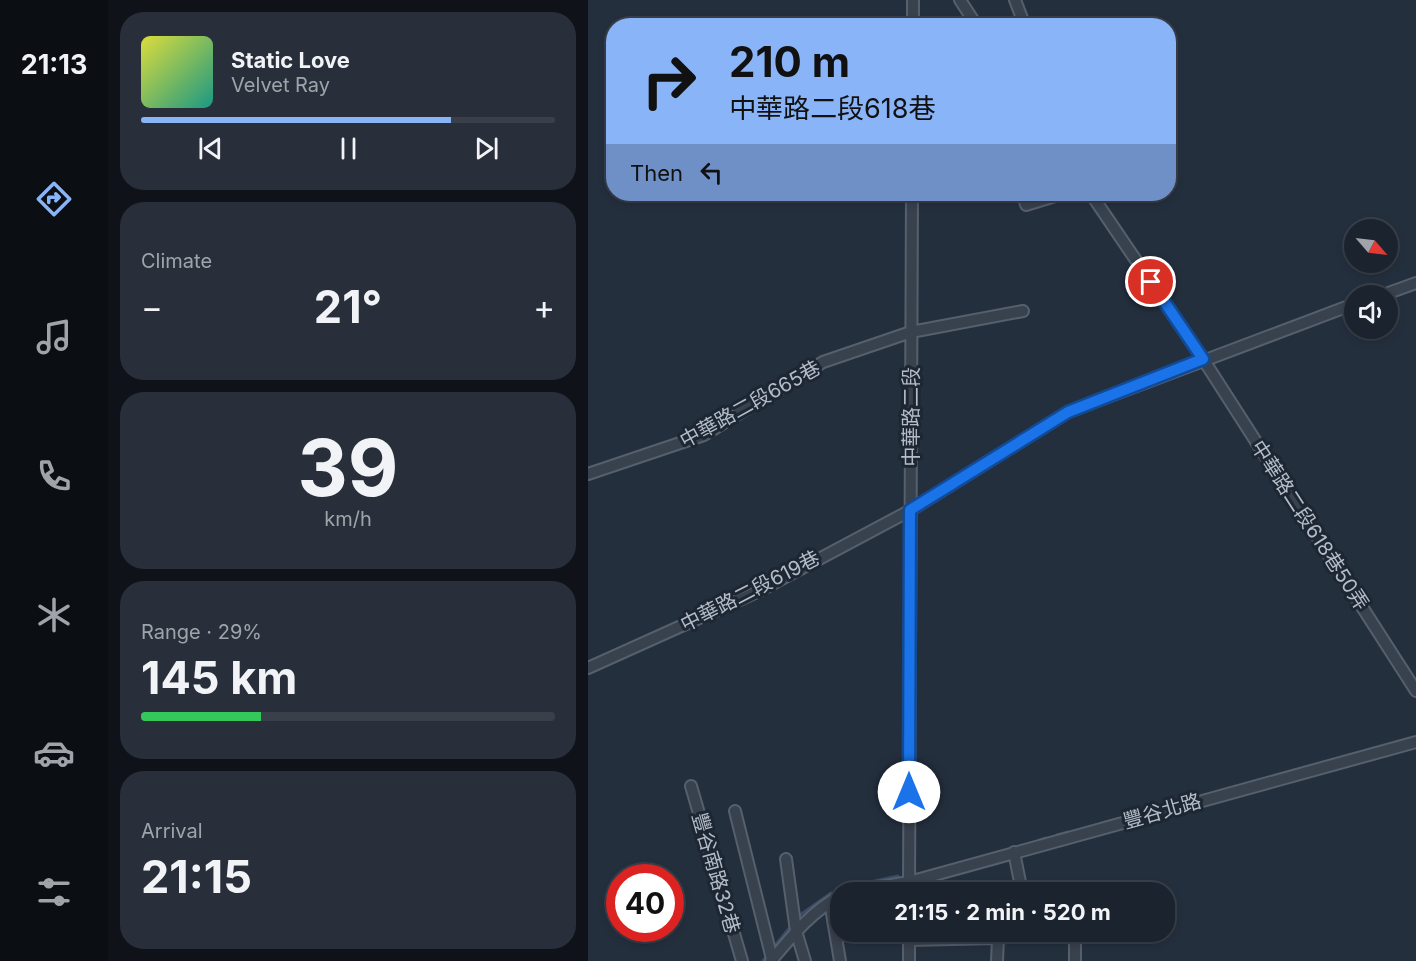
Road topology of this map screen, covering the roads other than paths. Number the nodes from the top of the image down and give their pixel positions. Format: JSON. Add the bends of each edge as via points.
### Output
{"nodes":[{"id":1,"x":913,"y":0,"type":"edge"},
{"id":2,"x":960,"y":0,"type":"edge"},
{"id":3,"x":1016,"y":0,"type":"edge"},
{"id":4,"x":913,"y":18,"type":"edge"},
{"id":5,"x":972,"y":18,"type":"edge"},
{"id":6,"x":1022,"y":18,"type":"edge"},
{"id":7,"x":912,"y":201,"type":"edge"},
{"id":8,"x":1025,"y":201,"type":"edge"},
{"id":9,"x":1039,"y":201,"type":"edge"},
{"id":10,"x":1096,"y":201,"type":"edge"},
{"id":11,"x":1416,"y":283,"type":"edge"},
{"id":12,"x":1398,"y":290,"type":"edge"},
{"id":13,"x":1344,"y":308,"type":"edge"},
{"id":14,"x":1023,"y":311,"type":"dead end"},
{"id":15,"x":911,"y":332,"type":"junction"},
{"id":16,"x":1203,"y":359,"type":"junction"},
{"id":17,"x":588,"y":474,"type":"edge"},
{"id":18,"x":910,"y":510,"type":"junction"},
{"id":19,"x":588,"y":668,"type":"edge"},
{"id":20,"x":1416,"y":691,"type":"edge"},
{"id":21,"x":1416,"y":742,"type":"edge"},
{"id":22,"x":691,"y":786,"type":"dead end"},
{"id":23,"x":735,"y":811,"type":"dead end"},
{"id":24,"x":1014,"y":852,"type":"junction"},
{"id":25,"x":786,"y":860,"type":"dead end"},
{"id":26,"x":909,"y":882,"type":"edge"},
{"id":27,"x":924,"y":882,"type":"edge"},
{"id":28,"x":1020,"y":882,"type":"edge"},
{"id":29,"x":830,"y":902,"type":"edge"},
{"id":30,"x":796,"y":931,"type":"junction"},
{"id":31,"x":837,"y":942,"type":"edge"},
{"id":32,"x":909,"y":942,"type":"edge"},
{"id":33,"x":998,"y":942,"type":"edge"},
{"id":34,"x":1075,"y":942,"type":"edge"},
{"id":35,"x":771,"y":960,"type":"edge"},
{"id":36,"x":742,"y":961,"type":"edge"},
{"id":37,"x":805,"y":961,"type":"edge"},
{"id":38,"x":840,"y":961,"type":"edge"},
{"id":39,"x":909,"y":961,"type":"edge"},
{"id":40,"x":997,"y":961,"type":"edge"},
{"id":41,"x":1075,"y":961,"type":"edge"}],
"edges":[{"from":1,"to":4,"type":"street"},
{"from":2,"to":5,"type":"street"},
{"from":3,"to":6,"type":"street"},
{"from":7,"to":15,"type":"street","name":"中華路二段"},
{"from":8,"to":9,"type":"street","via":[[1026,205]]},
{"from":10,"to":16,"type":"street","name":"中華路二段618巷50弄"},
{"from":11,"to":12,"type":"street"},
{"from":13,"to":16,"type":"street","name":"中華路二段619巷"},
{"from":14,"to":15,"type":"street","name":"中華路二段665巷"},
{"from":15,"to":17,"type":"street","name":"中華路二段665巷","via":[[823,362],[704,435]]},
{"from":15,"to":18,"type":"street","name":"中華路二段"},
{"from":16,"to":18,"type":"street","name":"中華路二段619巷","via":[[1068,412]]},
{"from":16,"to":20,"type":"street","name":"中華路二段618巷50弄"},
{"from":18,"to":19,"type":"street","name":"中華路二段619巷","via":[[759,591]]},
{"from":18,"to":26,"type":"street","name":"中華路二段"},
{"from":21,"to":24,"type":"street","name":"豐谷北路"},
{"from":22,"to":36,"type":"street","name":"豐谷南路32巷"},
{"from":23,"to":35,"type":"street"},
{"from":24,"to":27,"type":"street","name":"豐谷北路"},
{"from":24,"to":28,"type":"street"},
{"from":25,"to":30,"type":"street"},
{"from":29,"to":30,"type":"street"},
{"from":30,"to":35,"type":"street"},
{"from":30,"to":37,"type":"street"},
{"from":31,"to":38,"type":"street"},
{"from":32,"to":39,"type":"street"},
{"from":33,"to":40,"type":"street"},
{"from":34,"to":41,"type":"street"}]}
